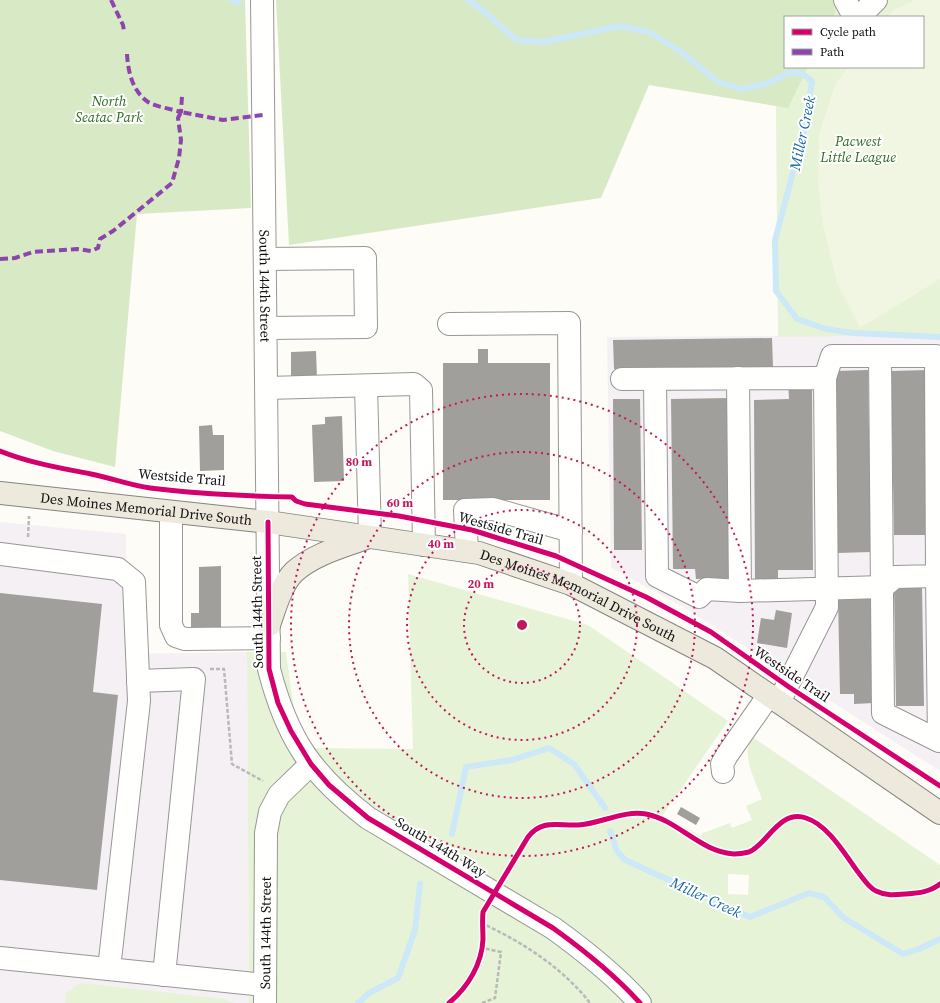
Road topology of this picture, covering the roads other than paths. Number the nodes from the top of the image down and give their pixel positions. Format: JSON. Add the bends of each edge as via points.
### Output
{"nodes":[{"id":1,"x":262,"y":0,"type":"edge"},
{"id":2,"x":845,"y":0,"type":"edge"},
{"id":3,"x":876,"y":0,"type":"edge"},
{"id":4,"x":265,"y":259,"type":"junction"},
{"id":5,"x":449,"y":324,"type":"dead end"},
{"id":6,"x":266,"y":328,"type":"junction"},
{"id":7,"x":880,"y":356,"type":"junction"},
{"id":8,"x":738,"y":378,"type":"junction"},
{"id":9,"x":825,"y":378,"type":"junction"},
{"id":10,"x":622,"y":379,"type":"dead end"},
{"id":11,"x":655,"y":379,"type":"junction"},
{"id":12,"x":366,"y":386,"type":"junction"},
{"id":13,"x":267,"y":388,"type":"junction"},
{"id":14,"x":0,"y":493,"type":"edge"},
{"id":15,"x":171,"y":512,"type":"junction"},
{"id":16,"x":268,"y":522,"type":"junction"},
{"id":17,"x":571,"y":531,"type":"junction"},
{"id":18,"x":370,"y":537,"type":"junction"},
{"id":19,"x":424,"y":545,"type":"junction"},
{"id":20,"x":467,"y":551,"type":"junction"},
{"id":21,"x":0,"y":554,"type":"edge"},
{"id":22,"x":937,"y":576,"type":"junction"},
{"id":23,"x":571,"y":584,"type":"junction"},
{"id":24,"x":883,"y":587,"type":"junction"},
{"id":25,"x":827,"y":589,"type":"junction"},
{"id":26,"x":740,"y":591,"type":"junction"},
{"id":27,"x":269,"y":632,"type":"junction"},
{"id":28,"x":138,"y":682,"type":"junction"},
{"id":29,"x":774,"y":699,"type":"junction"},
{"id":30,"x":311,"y":764,"type":"junction"},
{"id":31,"x":723,"y":772,"type":"dead end"},
{"id":32,"x":940,"y":813,"type":"edge"},
{"id":33,"x":0,"y":958,"type":"edge"},
{"id":34,"x":108,"y":969,"type":"junction"},
{"id":35,"x":164,"y":975,"type":"junction"},
{"id":36,"x":265,"y":994,"type":"edge"},
{"id":37,"x":640,"y":1003,"type":"edge"}],
"edges":[{"from":1,"to":4,"type":"street","name":"South 144th Street"},
{"from":2,"to":3,"type":"street","via":[[851,11],[862,14]]},
{"from":4,"to":6,"type":"street","name":"South 144th Street"},
{"from":4,"to":6,"type":"street","via":[[365,258],[366,327]]},
{"from":5,"to":17,"type":"street","via":[[569,323]]},
{"from":6,"to":13,"type":"street","name":"South 144th Street"},
{"from":7,"to":9,"type":"street","via":[[832,356]]},
{"from":7,"to":22,"type":"street","via":[[936,356]]},
{"from":7,"to":24,"type":"street"},
{"from":8,"to":9,"type":"street"},
{"from":8,"to":11,"type":"street"},
{"from":8,"to":26,"type":"street"},
{"from":9,"to":25,"type":"street"},
{"from":10,"to":11,"type":"street"},
{"from":11,"to":26,"type":"street","via":[[657,576],[699,597],[707,589]]},
{"from":12,"to":13,"type":"street"},
{"from":12,"to":18,"type":"street"},
{"from":12,"to":19,"type":"street","via":[[414,384],[421,390]]},
{"from":13,"to":16,"type":"street","name":"South 144th Street"},
{"from":14,"to":15,"type":"main road","name":"Des Moines Memorial Drive South"},
{"from":15,"to":16,"type":"main road","name":"Des Moines Memorial Drive South"},
{"from":15,"to":27,"type":"street","via":[[171,625],[176,636],[185,640]]},
{"from":16,"to":18,"type":"main road","name":"Des Moines Memorial Drive South"},
{"from":16,"to":27,"type":"street","name":"South 144th Street"},
{"from":17,"to":20,"type":"street","via":[[494,509],[465,510]]},
{"from":17,"to":23,"type":"street"},
{"from":18,"to":19,"type":"main road","name":"Des Moines Memorial Drive South"},
{"from":18,"to":27,"type":"main road","via":[[325,553],[294,573],[284,588]]},
{"from":19,"to":20,"type":"main road","name":"Des Moines Memorial Drive South"},
{"from":20,"to":23,"type":"main road","name":"Des Moines Memorial Drive South"},
{"from":21,"to":28,"type":"street","via":[[118,569],[134,582]]},
{"from":22,"to":24,"type":"street","via":[[895,577]]},
{"from":22,"to":24,"type":"street","via":[[939,741],[883,713]]},
{"from":23,"to":29,"type":"main road","name":"Des Moines Memorial Drive South","via":[[715,658]]},
{"from":24,"to":25,"type":"street"},
{"from":25,"to":26,"type":"street"},
{"from":25,"to":29,"type":"street","via":[[828,607]]},
{"from":27,"to":30,"type":"street","name":"South 144th Street","via":[[269,669],[278,703]]},
{"from":28,"to":34,"type":"street"},
{"from":28,"to":35,"type":"street","via":[[194,679]]},
{"from":29,"to":31,"type":"street","via":[[727,755],[722,764]]},
{"from":29,"to":32,"type":"main road","name":"Des Moines Memorial Drive South"},
{"from":30,"to":36,"type":"street","name":"South 144th Street","via":[[279,795],[270,812],[266,833]]},
{"from":30,"to":37,"type":"street","name":"South 144th Way","via":[[329,785],[368,818],[553,928],[618,979]]},
{"from":33,"to":34,"type":"street"},
{"from":34,"to":35,"type":"street"},
{"from":35,"to":36,"type":"street"}]}
